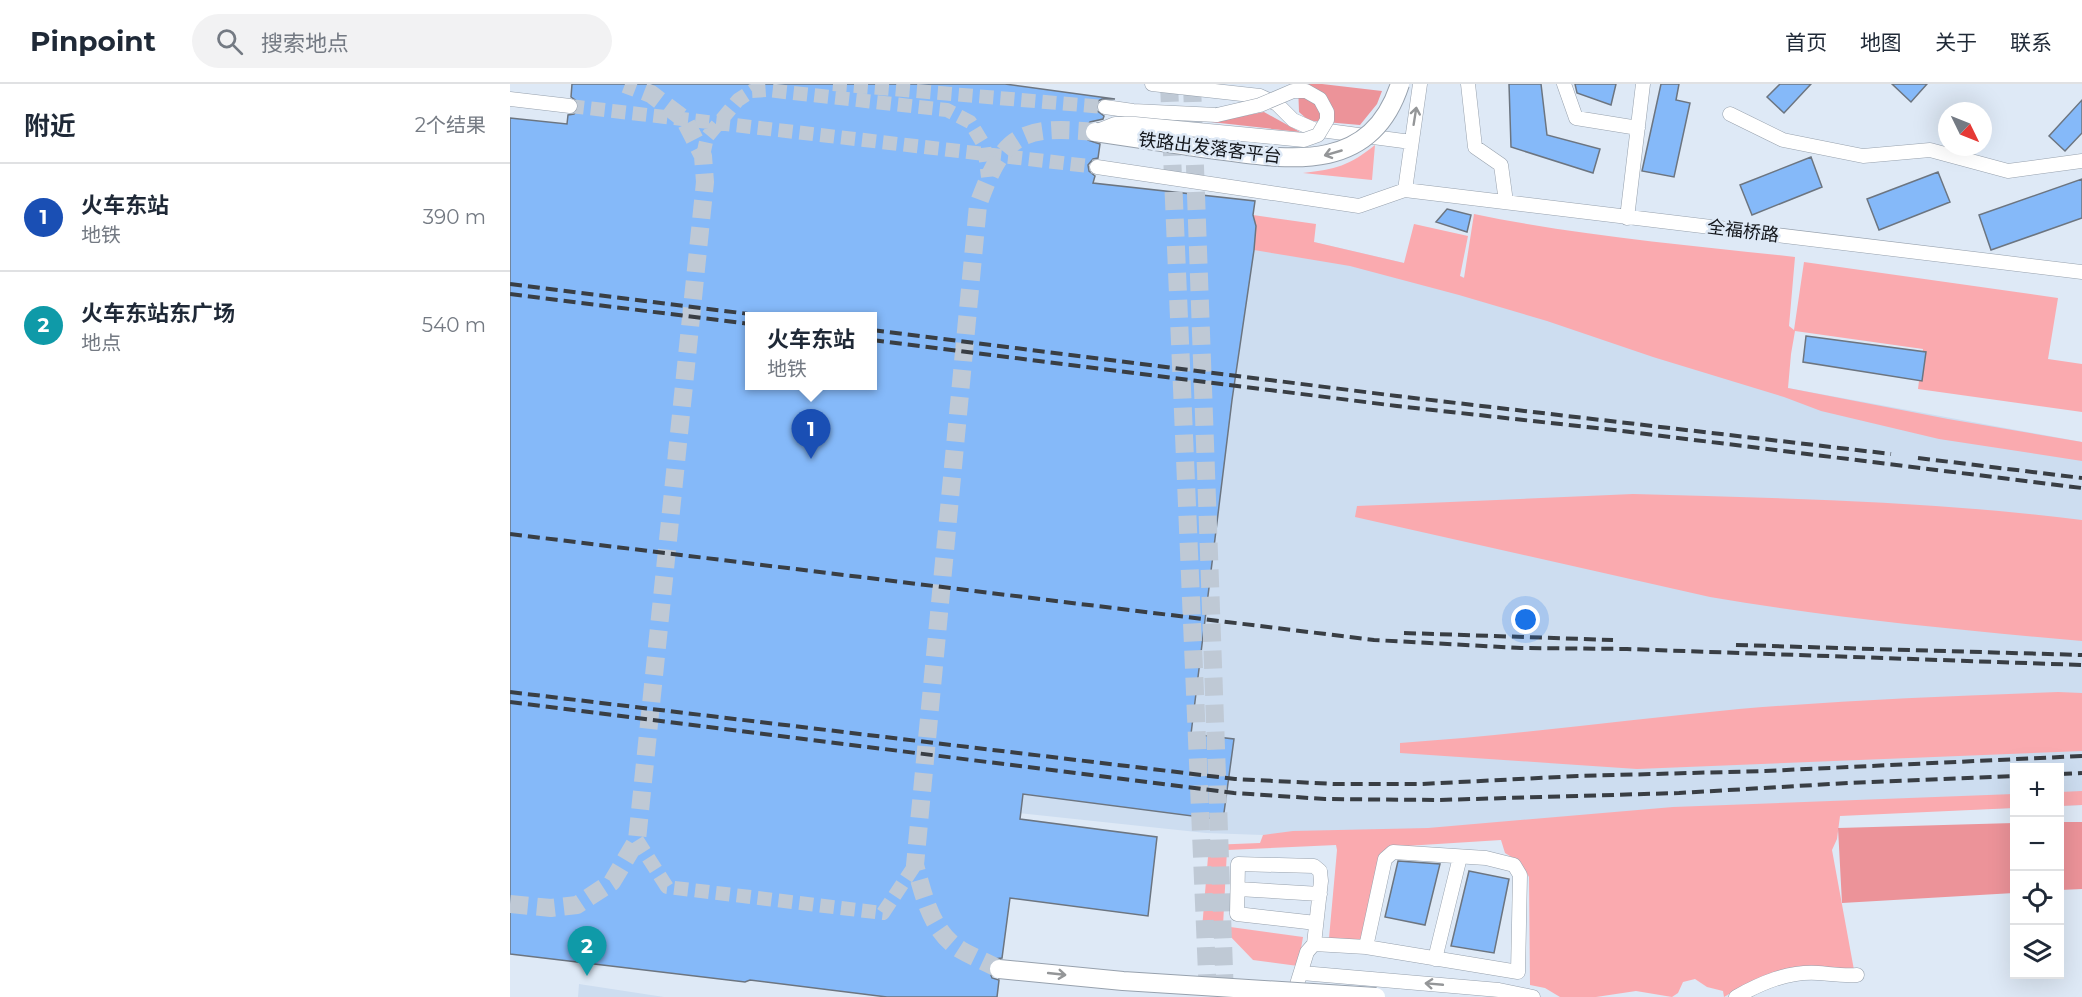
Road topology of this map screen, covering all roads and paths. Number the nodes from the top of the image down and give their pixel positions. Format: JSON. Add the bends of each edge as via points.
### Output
{"nodes":[{"id":1,"x":1152,"y":84,"type":"edge"},
{"id":2,"x":1400,"y":84,"type":"edge"},
{"id":3,"x":1420,"y":84,"type":"edge"},
{"id":4,"x":1468,"y":84,"type":"edge"},
{"id":5,"x":1564,"y":84,"type":"edge"},
{"id":6,"x":1643,"y":84,"type":"edge"},
{"id":7,"x":1225,"y":88,"type":"edge"},
{"id":8,"x":510,"y":99,"type":"edge"},
{"id":9,"x":570,"y":106,"type":"tunnel mouth"},
{"id":10,"x":1105,"y":107,"type":"tunnel mouth"},
{"id":11,"x":1730,"y":114,"type":"dead end"},
{"id":12,"x":1638,"y":128,"type":"junction"},
{"id":13,"x":1095,"y":132,"type":"joint"},
{"id":14,"x":1411,"y":142,"type":"junction"},
{"id":15,"x":2082,"y":161,"type":"edge"},
{"id":16,"x":1097,"y":166,"type":"tunnel mouth"},
{"id":17,"x":1405,"y":190,"type":"junction"},
{"id":18,"x":1506,"y":202,"type":"junction"},
{"id":19,"x":1627,"y":218,"type":"junction"},
{"id":20,"x":2082,"y":272,"type":"edge"},
{"id":21,"x":1460,"y":857,"type":"junction"},
{"id":22,"x":1238,"y":889,"type":"junction"},
{"id":23,"x":1320,"y":894,"type":"junction"},
{"id":24,"x":1316,"y":923,"type":"junction"},
{"id":25,"x":1314,"y":944,"type":"junction"},
{"id":26,"x":1366,"y":947,"type":"junction"},
{"id":27,"x":1435,"y":958,"type":"junction"},
{"id":28,"x":999,"y":969,"type":"tunnel mouth"},
{"id":29,"x":1302,"y":973,"type":"junction"},
{"id":30,"x":1857,"y":975,"type":"dead end"},
{"id":31,"x":1293,"y":997,"type":"edge"},
{"id":32,"x":1376,"y":997,"type":"edge"},
{"id":33,"x":1533,"y":997,"type":"edge"},
{"id":34,"x":1736,"y":997,"type":"edge"}],
"edges":[{"from":1,"to":7,"type":"street"},
{"from":2,"to":13,"type":"main road","name":"铁路出发落客平台","one_way":true,"bridge":true,"via":[[1385,115],[1371,130],[1341,151],[1317,157],[1276,158]]},
{"from":14,"to":3,"type":"street","one_way":true},
{"from":4,"to":18,"type":"street","via":[[1475,147],[1501,165]]},
{"from":5,"to":12,"type":"street","via":[[1576,118]]},
{"from":6,"to":12,"type":"street"},
{"from":7,"to":14,"type":"street","via":[[1260,96],[1313,129]]},
{"from":8,"to":9,"type":"street"},
{"from":10,"to":13,"type":"street","bridge":true,"via":[[1216,115],[1260,105],[1293,91],[1320,99],[1328,120],[1318,135],[1304,140],[1135,124],[1115,124]]},
{"from":11,"to":15,"type":"street","via":[[1783,140],[1863,156],[1930,150],[2008,171]]},
{"from":12,"to":19,"type":"street"},
{"from":14,"to":17,"type":"street"},
{"from":16,"to":17,"type":"street","via":[[1359,206]]},
{"from":17,"to":18,"type":"street","name":"全福桥路"},
{"from":18,"to":19,"type":"street","name":"全福桥路"},
{"from":19,"to":20,"type":"street","name":"全福桥路"},
{"from":21,"to":26,"type":"street","via":[[1393,852],[1385,859]]},
{"from":21,"to":27,"type":"street"},
{"from":21,"to":27,"type":"street","via":[[1514,865],[1520,875],[1518,972]]},
{"from":22,"to":23,"type":"street"},
{"from":22,"to":23,"type":"street","via":[[1238,864],[1314,866],[1320,871]]},
{"from":22,"to":24,"type":"street","via":[[1237,915]]},
{"from":23,"to":24,"type":"street"},
{"from":24,"to":25,"type":"street"},
{"from":25,"to":26,"type":"street"},
{"from":25,"to":29,"type":"street","via":[[1307,952]]},
{"from":26,"to":27,"type":"street"},
{"from":28,"to":32,"type":"main road","one_way":true,"bridge":true},
{"from":29,"to":31,"type":"street"},
{"from":33,"to":29,"type":"street","one_way":true,"via":[[1499,990]]},
{"from":30,"to":34,"type":"street","via":[[1817,973],[1771,979]]}]}
